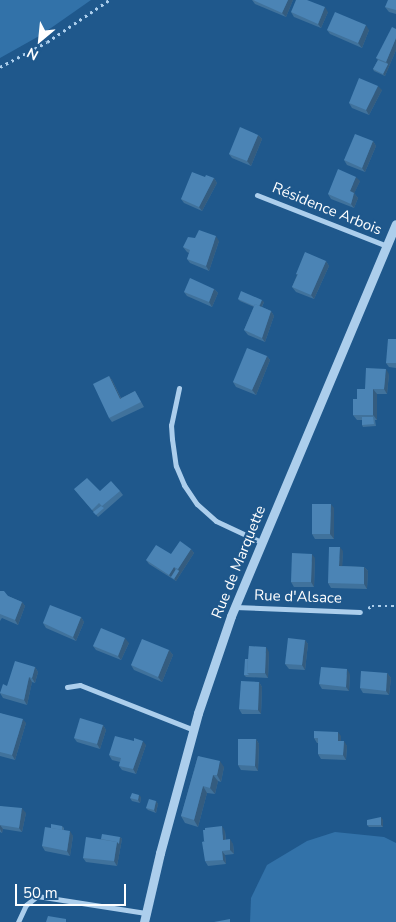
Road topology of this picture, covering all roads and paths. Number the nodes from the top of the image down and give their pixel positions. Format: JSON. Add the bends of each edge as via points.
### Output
{"nodes":[{"id":1,"x":109,"y":0,"type":"edge"},
{"id":2,"x":0,"y":67,"type":"edge"},
{"id":3,"x":258,"y":195,"type":"dead end"},
{"id":4,"x":396,"y":224,"type":"edge"},
{"id":5,"x":387,"y":246,"type":"junction"},
{"id":6,"x":179,"y":388,"type":"dead end"},
{"id":7,"x":261,"y":542,"type":"junction"},
{"id":8,"x":396,"y":606,"type":"edge"},
{"id":9,"x":235,"y":607,"type":"junction"},
{"id":10,"x":360,"y":612,"type":"joint"},
{"id":11,"x":67,"y":687,"type":"dead end"},
{"id":12,"x":194,"y":730,"type":"junction"},
{"id":13,"x":145,"y":918,"type":"edge"},
{"id":14,"x":18,"y":922,"type":"edge"}],
"edges":[{"from":1,"to":2,"type":"path","via":[[47,42]]},
{"from":3,"to":5,"type":"street","name":"Résidence Arbois"},
{"from":4,"to":5,"type":"street","name":"Rue de Marquette"},
{"from":5,"to":7,"type":"street","name":"Rue de Marquette"},
{"from":6,"to":7,"type":"street","via":[[171,424],[174,459],[182,480],[197,504],[216,521]]},
{"from":7,"to":9,"type":"street","name":"Rue de Marquette"},
{"from":8,"to":10,"type":"path","via":[[372,606]]},
{"from":9,"to":10,"type":"street","name":"Rue d'Alsace"},
{"from":9,"to":12,"type":"street","name":"Rue de Marquette"},
{"from":11,"to":12,"type":"street","via":[[80,685]]},
{"from":12,"to":13,"type":"street","name":"Rue de Marquette"},
{"from":13,"to":14,"type":"street","via":[[37,896],[26,905]]}]}
